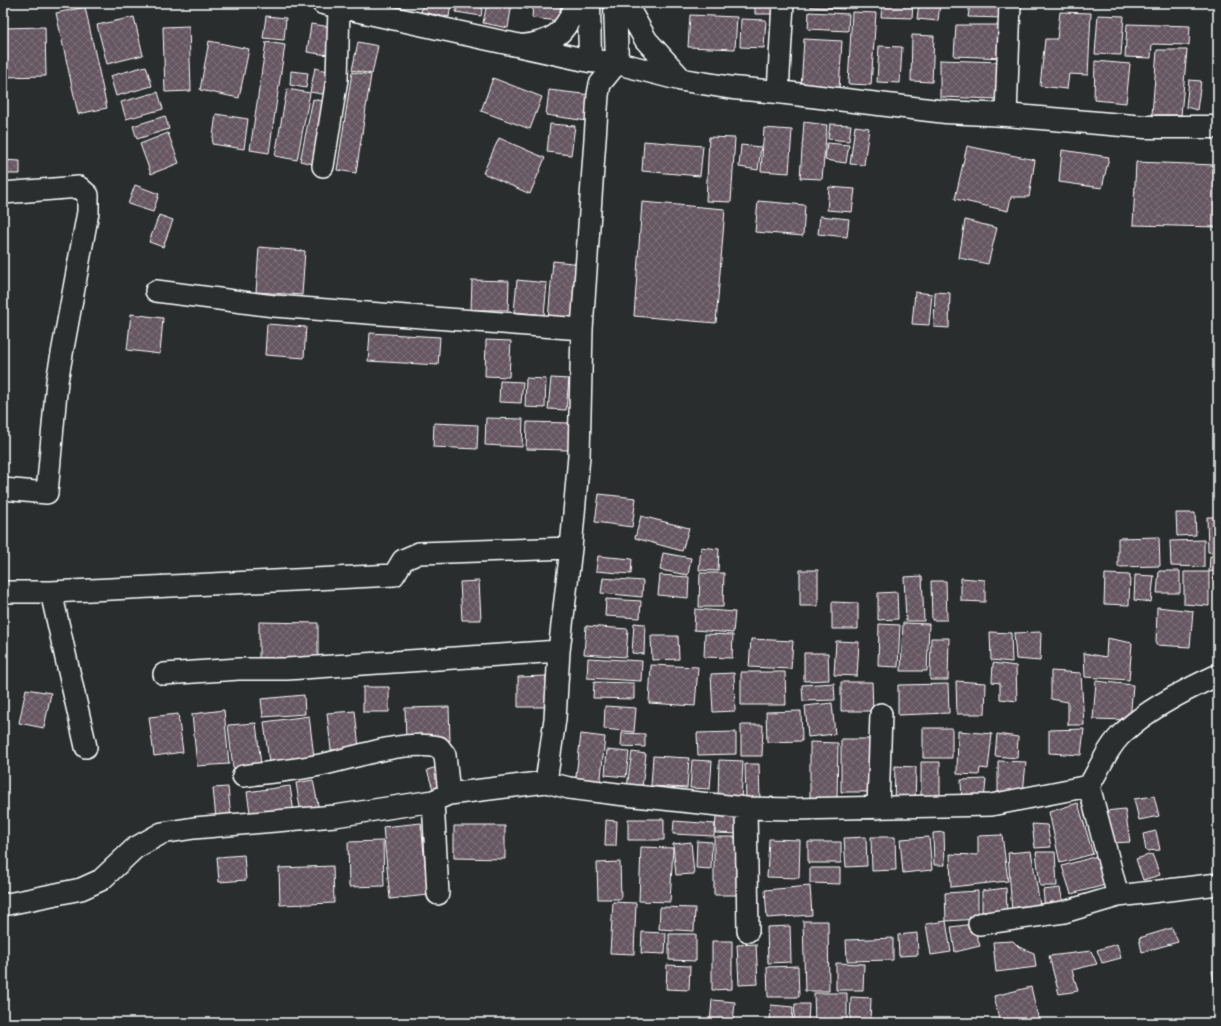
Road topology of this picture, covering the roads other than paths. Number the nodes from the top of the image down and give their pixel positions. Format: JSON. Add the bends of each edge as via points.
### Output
{"nodes":[{"id":1,"x":577,"y":3,"type":"edge"},
{"id":2,"x":589,"y":3,"type":"edge"},
{"id":3,"x":615,"y":3,"type":"edge"},
{"id":4,"x":625,"y":3,"type":"edge"},
{"id":5,"x":783,"y":3,"type":"edge"},
{"id":6,"x":1010,"y":3,"type":"edge"},
{"id":7,"x":331,"y":5,"type":"edge"},
{"id":8,"x":523,"y":46,"type":"junction"},
{"id":9,"x":590,"y":61,"type":"junction"},
{"id":10,"x":617,"y":64,"type":"junction"},
{"id":11,"x":683,"y":80,"type":"junction"},
{"id":12,"x":600,"y":84,"type":"junction"},
{"id":13,"x":778,"y":92,"type":"junction"},
{"id":14,"x":1006,"y":115,"type":"junction"},
{"id":15,"x":1218,"y":127,"type":"edge"},
{"id":16,"x":323,"y":166,"type":"dead end"},
{"id":17,"x":3,"y":193,"type":"edge"},
{"id":18,"x":156,"y":291,"type":"dead end"},
{"id":19,"x":582,"y":330,"type":"junction"},
{"id":20,"x":3,"y":489,"type":"edge"},
{"id":21,"x":571,"y":548,"type":"junction"},
{"id":22,"x":3,"y":592,"type":"edge"},
{"id":23,"x":51,"y":592,"type":"junction"},
{"id":24,"x":559,"y":650,"type":"junction"},
{"id":25,"x":164,"y":674,"type":"dead end"},
{"id":26,"x":1218,"y":675,"type":"edge"},
{"id":27,"x":881,"y":714,"type":"dead end"},
{"id":28,"x":86,"y":747,"type":"dead end"},
{"id":29,"x":243,"y":776,"type":"dead end"},
{"id":30,"x":546,"y":782,"type":"junction"},
{"id":31,"x":1089,"y":786,"type":"junction"},
{"id":32,"x":441,"y":798,"type":"junction"},
{"id":33,"x":746,"y":808,"type":"junction"},
{"id":34,"x":878,"y":808,"type":"junction"},
{"id":35,"x":1218,"y":884,"type":"edge"},
{"id":36,"x":438,"y":894,"type":"dead end"},
{"id":37,"x":1118,"y":896,"type":"junction"},
{"id":38,"x":3,"y":905,"type":"edge"},
{"id":39,"x":979,"y":924,"type":"dead end"},
{"id":40,"x":748,"y":931,"type":"dead end"}],
"edges":[{"from":1,"to":8,"type":"main road","via":[[569,22],[554,38],[543,43]]},
{"from":2,"to":9,"type":"main road"},
{"from":3,"to":10,"type":"main road"},
{"from":4,"to":11,"type":"main road","via":[[646,40]]},
{"from":5,"to":13,"type":"street"},
{"from":6,"to":14,"type":"street"},
{"from":7,"to":8,"type":"main road"},
{"from":7,"to":16,"type":"street","via":[[337,79]]},
{"from":8,"to":9,"type":"main road"},
{"from":9,"to":10,"type":"main road"},
{"from":9,"to":12,"type":"street"},
{"from":10,"to":11,"type":"main road"},
{"from":10,"to":12,"type":"street"},
{"from":11,"to":13,"type":"main road"},
{"from":12,"to":19,"type":"street"},
{"from":13,"to":14,"type":"main road","via":[[946,112]]},
{"from":14,"to":15,"type":"main road","via":[[1145,127]]},
{"from":17,"to":20,"type":"street","via":[[80,187],[88,195],[88,212],[57,381],[47,493]]},
{"from":18,"to":19,"type":"street","via":[[274,306]]},
{"from":19,"to":21,"type":"street","via":[[579,456]]},
{"from":21,"to":23,"type":"street","via":[[419,553],[402,560],[394,575]]},
{"from":21,"to":24,"type":"street"},
{"from":22,"to":23,"type":"street"},
{"from":23,"to":28,"type":"street"},
{"from":24,"to":25,"type":"street","via":[[287,669]]},
{"from":24,"to":30,"type":"street","via":[[555,719]]},
{"from":26,"to":31,"type":"street","via":[[1178,693],[1123,732]]},
{"from":27,"to":34,"type":"street"},
{"from":29,"to":32,"type":"street","via":[[323,765],[402,747],[428,745],[438,747],[445,755]]},
{"from":30,"to":32,"type":"street"},
{"from":30,"to":33,"type":"street","via":[[569,788]]},
{"from":31,"to":34,"type":"street","via":[[991,805]]},
{"from":31,"to":37,"type":"street"},
{"from":32,"to":36,"type":"street"},
{"from":32,"to":38,"type":"street","via":[[335,816],[162,833],[134,848],[101,880],[81,889]]},
{"from":33,"to":34,"type":"street"},
{"from":33,"to":40,"type":"street"},
{"from":35,"to":37,"type":"street"},
{"from":37,"to":39,"type":"street","via":[[1064,912]]}]}
